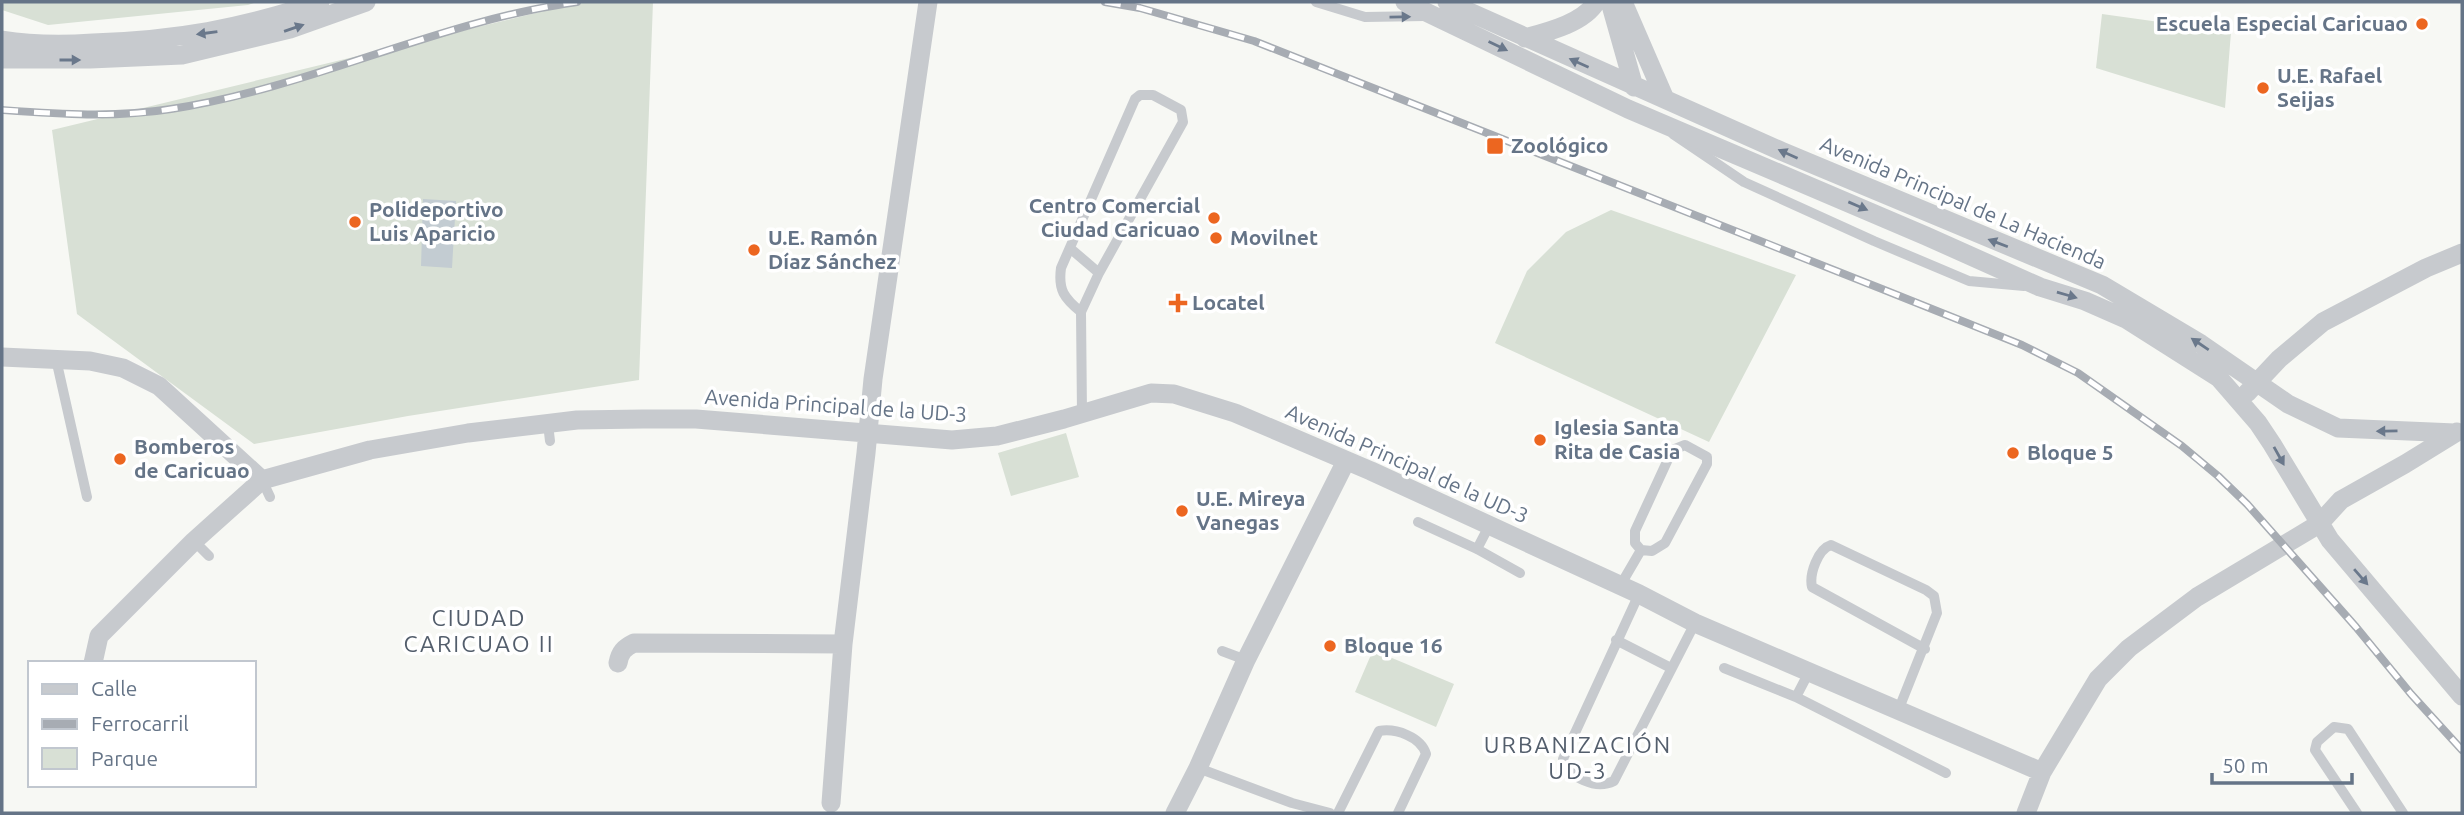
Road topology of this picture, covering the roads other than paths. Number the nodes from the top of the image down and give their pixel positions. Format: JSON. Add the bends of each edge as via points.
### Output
{"nodes":[{"id":1,"x":320,"y":2,"type":"edge"},
{"id":2,"x":366,"y":2,"type":"edge"},
{"id":3,"x":928,"y":2,"type":"edge"},
{"id":4,"x":1315,"y":2,"type":"edge"},
{"id":5,"x":1405,"y":2,"type":"edge"},
{"id":6,"x":1596,"y":2,"type":"edge"},
{"id":7,"x":1610,"y":2,"type":"edge"},
{"id":8,"x":1623,"y":2,"type":"edge"},
{"id":9,"x":1442,"y":9,"type":"edge"},
{"id":10,"x":2,"y":38,"type":"edge"},
{"id":11,"x":1525,"y":38,"type":"junction"},
{"id":12,"x":2,"y":59,"type":"edge"},
{"id":13,"x":1634,"y":88,"type":"junction"},
{"id":14,"x":1665,"y":99,"type":"junction"},
{"id":15,"x":1628,"y":109,"type":"junction"},
{"id":16,"x":1659,"y":122,"type":"junction"},
{"id":17,"x":1071,"y":249,"type":"junction"},
{"id":18,"x":2462,"y":253,"type":"edge"},
{"id":19,"x":1100,"y":273,"type":"junction"},
{"id":20,"x":1081,"y":312,"type":"junction"},
{"id":21,"x":2,"y":357,"type":"edge"},
{"id":22,"x":56,"y":359,"type":"junction"},
{"id":23,"x":2256,"y":384,"type":"junction"},
{"id":24,"x":2239,"y":401,"type":"junction"},
{"id":25,"x":1082,"y":414,"type":"junction"},
{"id":26,"x":2459,"y":431,"type":"edge"},
{"id":27,"x":868,"y":435,"type":"junction"},
{"id":28,"x":1346,"y":461,"type":"junction"},
{"id":29,"x":266,"y":489,"type":"junction"},
{"id":30,"x":87,"y":498,"type":"dead end"},
{"id":31,"x":1418,"y":522,"type":"dead end"},
{"id":32,"x":2319,"y":524,"type":"junction"},
{"id":33,"x":1489,"y":526,"type":"junction"},
{"id":34,"x":194,"y":541,"type":"junction"},
{"id":35,"x":1477,"y":549,"type":"junction"},
{"id":36,"x":1641,"y":550,"type":"junction"},
{"id":37,"x":209,"y":556,"type":"dead end"},
{"id":38,"x":1520,"y":573,"type":"dead end"},
{"id":39,"x":1620,"y":586,"type":"junction"},
{"id":40,"x":1639,"y":594,"type":"junction"},
{"id":41,"x":1695,"y":624,"type":"junction"},
{"id":42,"x":1616,"y":640,"type":"junction"},
{"id":43,"x":843,"y":645,"type":"junction"},
{"id":44,"x":1925,"y":649,"type":"junction"},
{"id":45,"x":1222,"y":651,"type":"dead end"},
{"id":46,"x":1246,"y":660,"type":"junction"},
{"id":47,"x":93,"y":661,"type":"edge"},
{"id":48,"x":618,"y":663,"type":"dead end"},
{"id":49,"x":1671,"y":668,"type":"junction"},
{"id":50,"x":1724,"y":668,"type":"dead end"},
{"id":51,"x":1809,"y":672,"type":"junction"},
{"id":52,"x":2462,"y":696,"type":"edge"},
{"id":53,"x":1796,"y":697,"type":"junction"},
{"id":54,"x":1898,"y":710,"type":"junction"},
{"id":55,"x":1198,"y":768,"type":"junction"},
{"id":56,"x":2042,"y":772,"type":"junction"},
{"id":57,"x":1946,"y":774,"type":"dead end"},
{"id":58,"x":832,"y":808,"type":"edge"},
{"id":59,"x":1175,"y":813,"type":"edge"},
{"id":60,"x":1331,"y":813,"type":"edge"},
{"id":61,"x":1338,"y":813,"type":"edge"},
{"id":62,"x":1398,"y":813,"type":"edge"},
{"id":63,"x":2026,"y":813,"type":"edge"},
{"id":64,"x":2357,"y":813,"type":"edge"},
{"id":65,"x":2403,"y":813,"type":"edge"}],
"edges":[{"from":1,"to":10,"type":"street","one_way":true,"via":[[221,31],[119,43],[23,44]]},
{"from":12,"to":2,"type":"street","one_way":true,"via":[[182,55],[290,29]]},
{"from":3,"to":27,"type":"street"},
{"from":4,"to":9,"type":"lane","one_way":true,"via":[[1365,17]]},
{"from":5,"to":9,"type":"street","name":"Avenida Principal de La Hacienda"},
{"from":6,"to":11,"type":"street","via":[[1573,22]]},
{"from":7,"to":13,"type":"street"},
{"from":8,"to":14,"type":"street"},
{"from":9,"to":11,"type":"street","name":"Avenida Principal de La Hacienda"},
{"from":9,"to":15,"type":"street","name":"Avenida Principal de La Hacienda","one_way":true},
{"from":13,"to":11,"type":"street","name":"Avenida Principal de La Hacienda","one_way":true},
{"from":13,"to":14,"type":"street","name":"Avenida Principal de La Hacienda"},
{"from":13,"to":15,"type":"street"},
{"from":14,"to":16,"type":"street"},
{"from":23,"to":14,"type":"street","name":"Avenida Principal de La Hacienda","one_way":true,"via":[[2201,344],[2102,285]]},
{"from":15,"to":16,"type":"street","name":"Avenida Principal de La Hacienda"},
{"from":16,"to":24,"type":"street","name":"Avenida Principal de La Hacienda","one_way":true,"via":[[2039,287],[2126,319],[2219,378]]},
{"from":17,"to":19,"type":"lane"},
{"from":17,"to":19,"type":"lane","via":[[1135,99],[1147,94],[1181,110],[1183,122]]},
{"from":17,"to":20,"type":"lane","via":[[1059,281],[1062,292]]},
{"from":18,"to":23,"type":"street","via":[[2323,322]]},
{"from":19,"to":20,"type":"lane"},
{"from":20,"to":25,"type":"lane"},
{"from":21,"to":22,"type":"street"},
{"from":22,"to":29,"type":"street","via":[[123,368],[159,386]]},
{"from":22,"to":30,"type":"lane"},
{"from":23,"to":24,"type":"street"},
{"from":26,"to":23,"type":"street","name":"Avenida Principal de La Hacienda","one_way":true,"via":[[2338,428]]},
{"from":24,"to":32,"type":"street","name":"Avenida Principal de La Hacienda","one_way":true,"via":[[2272,444]]},
{"from":25,"to":27,"type":"street","name":"Avenida Principal de la UD-3","via":[[997,436],[952,440]]},
{"from":25,"to":28,"type":"street","name":"Avenida Principal de la UD-3","via":[[1151,393],[1174,394],[1235,413]]},
{"from":26,"to":32,"type":"street","via":[[2341,500]]},
{"from":27,"to":29,"type":"street","name":"Avenida Principal de la UD-3","via":[[696,419],[577,421],[549,433],[468,433],[370,450]]},
{"from":27,"to":43,"type":"street"},
{"from":28,"to":33,"type":"street","name":"Avenida Principal de la UD-3"},
{"from":28,"to":46,"type":"street"},
{"from":29,"to":34,"type":"street","name":"Avenida Principal de la UD-3"},
{"from":31,"to":35,"type":"lane"},
{"from":32,"to":52,"type":"street","name":"Avenida Principal de La Hacienda","one_way":true},
{"from":32,"to":56,"type":"street","via":[[2195,591],[2129,648],[2098,679]]},
{"from":33,"to":35,"type":"lane"},
{"from":33,"to":39,"type":"street","name":"Avenida Principal de la UD-3"},
{"from":34,"to":37,"type":"lane"},
{"from":34,"to":47,"type":"street","name":"Avenida Principal de la UD-3","via":[[99,636]]},
{"from":35,"to":38,"type":"lane"},
{"from":36,"to":36,"type":"lane","via":[[1652,551],[1665,543],[1707,464],[1705,454],[1685,445],[1670,455],[1635,531],[1635,543]]},
{"from":36,"to":39,"type":"lane"},
{"from":39,"to":40,"type":"street","name":"Avenida Principal de la UD-3"},
{"from":40,"to":41,"type":"street","name":"Avenida Principal de la UD-3"},
{"from":40,"to":42,"type":"lane"},
{"from":41,"to":49,"type":"lane"},
{"from":41,"to":51,"type":"street","name":"Avenida Principal de la UD-3"},
{"from":42,"to":49,"type":"lane"},
{"from":42,"to":49,"type":"lane","via":[[1563,759],[1569,772],[1595,785],[1614,781]]},
{"from":43,"to":48,"type":"street","via":[[634,643],[620,654]]},
{"from":43,"to":58,"type":"street"},
{"from":44,"to":44,"type":"lane","via":[[1937,613],[1934,596],[1831,545],[1823,549],[1811,575],[1812,587]]},
{"from":44,"to":54,"type":"lane"},
{"from":45,"to":46,"type":"lane"},
{"from":46,"to":55,"type":"street"},
{"from":50,"to":53,"type":"lane"},
{"from":51,"to":53,"type":"lane"},
{"from":51,"to":54,"type":"street","name":"Avenida Principal de la UD-3"},
{"from":53,"to":57,"type":"lane"},
{"from":54,"to":56,"type":"street","name":"Avenida Principal de la UD-3"},
{"from":55,"to":59,"type":"street"},
{"from":55,"to":60,"type":"lane"},
{"from":56,"to":63,"type":"street"},
{"from":61,"to":62,"type":"lane","via":[[1380,731],[1387,730],[1416,740],[1426,754]]},
{"from":64,"to":65,"type":"lane","via":[[2315,750],[2317,742],[2334,727],[2348,729]]}]}
